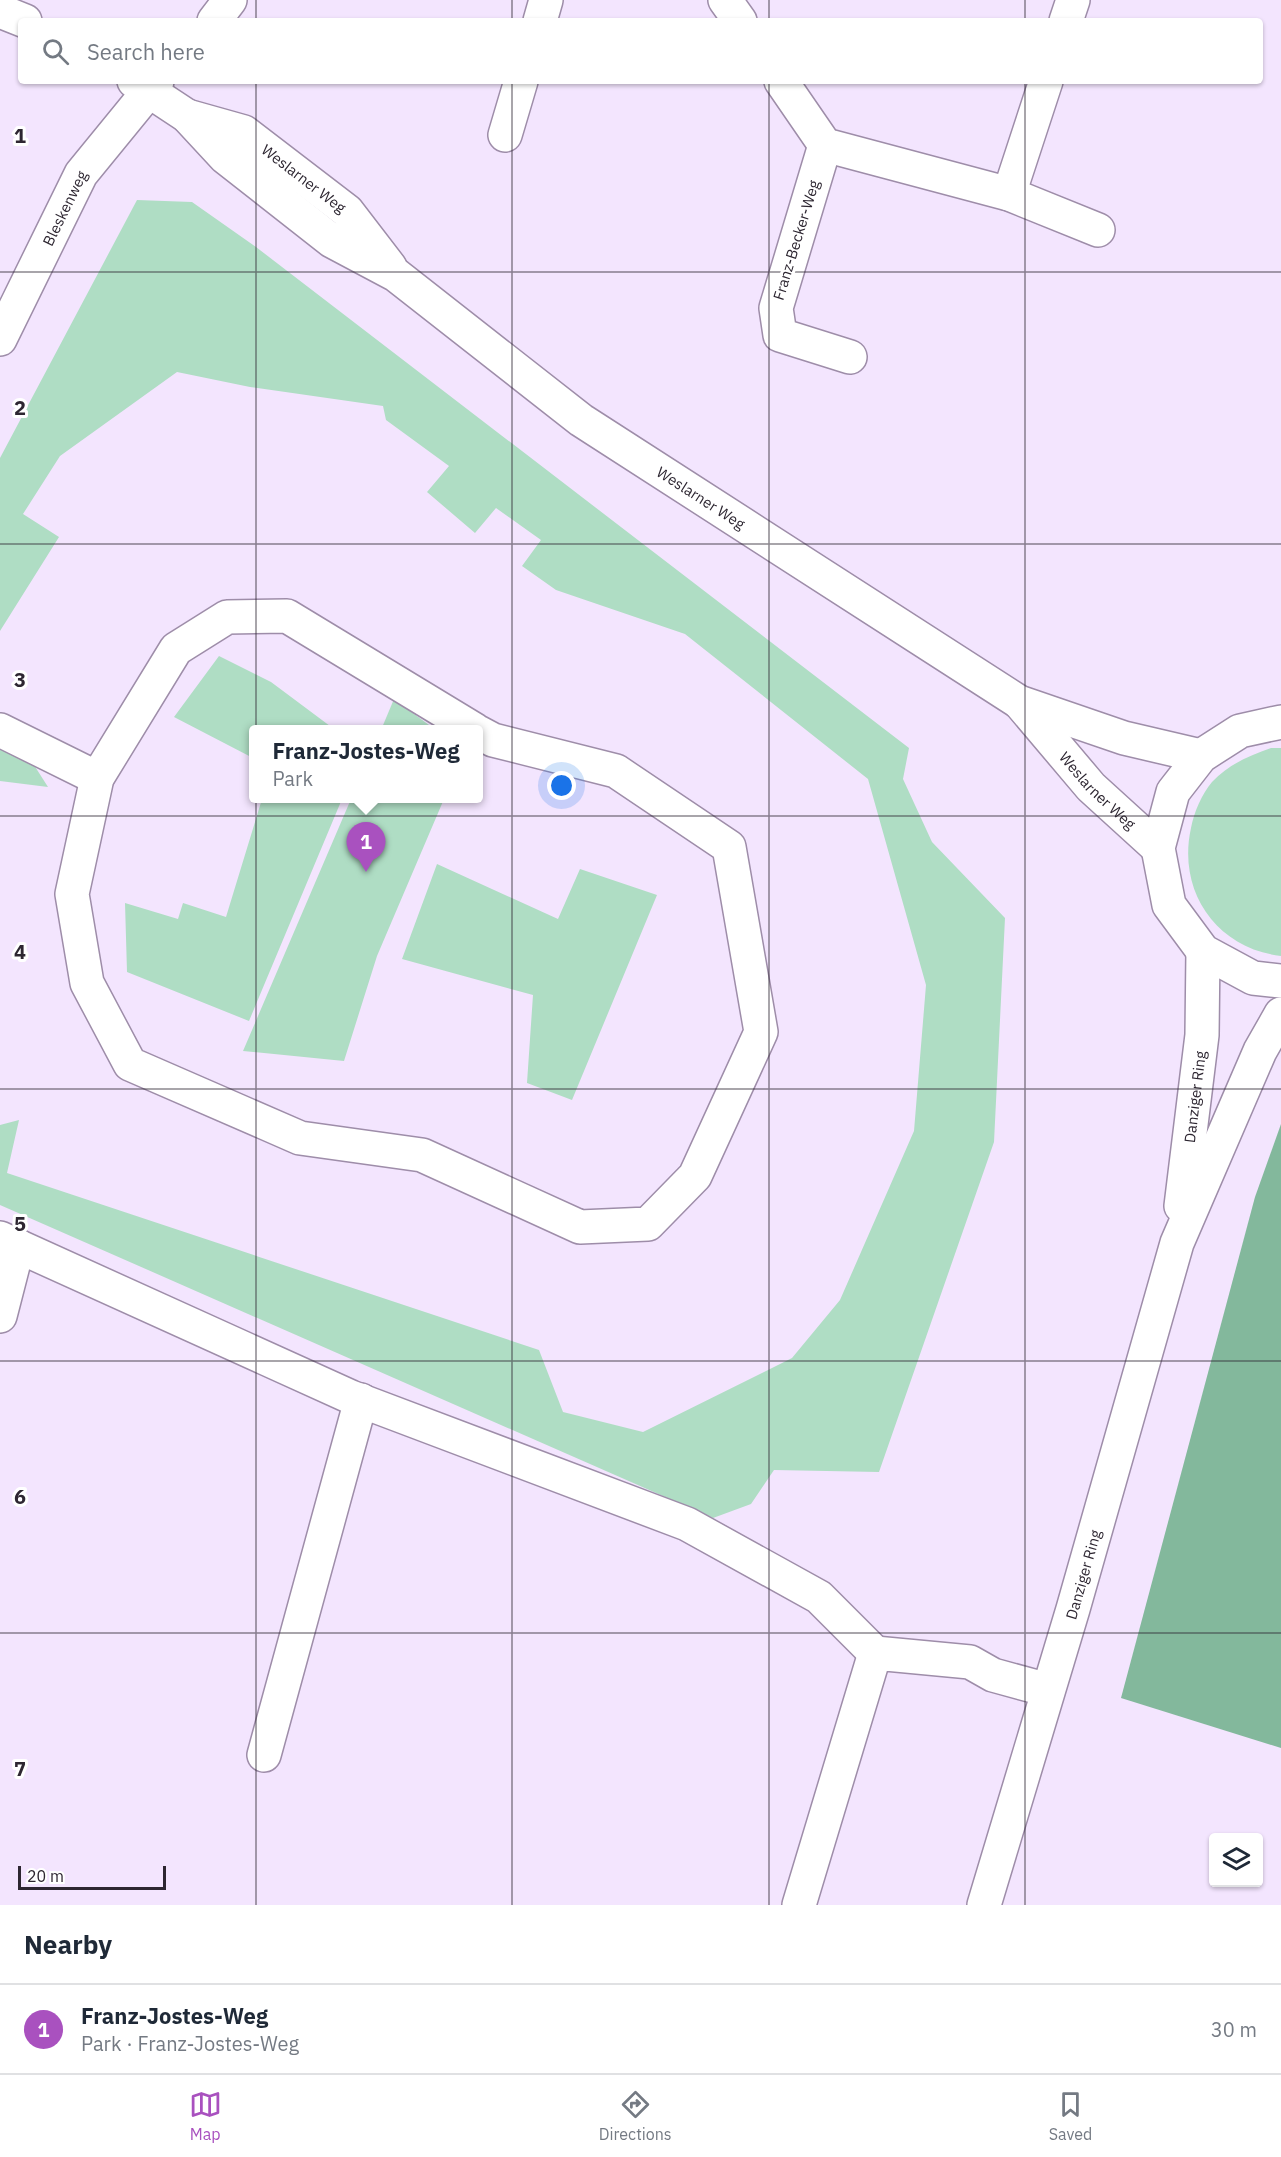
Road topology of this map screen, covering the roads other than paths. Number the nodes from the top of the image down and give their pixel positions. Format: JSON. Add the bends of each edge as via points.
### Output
{"nodes":[{"id":1,"x":230,"y":0,"type":"edge"},
{"id":2,"x":546,"y":0,"type":"edge"},
{"id":3,"x":725,"y":0,"type":"edge"},
{"id":4,"x":1073,"y":0,"type":"edge"},
{"id":5,"x":0,"y":11,"type":"edge"},
{"id":6,"x":18,"y":18,"type":"edge"},
{"id":7,"x":216,"y":18,"type":"edge"},
{"id":8,"x":541,"y":18,"type":"edge"},
{"id":9,"x":738,"y":18,"type":"edge"},
{"id":10,"x":1067,"y":18,"type":"edge"},
{"id":11,"x":147,"y":84,"type":"edge"},
{"id":12,"x":520,"y":84,"type":"edge"},
{"id":13,"x":783,"y":84,"type":"edge"},
{"id":14,"x":1046,"y":84,"type":"edge"},
{"id":15,"x":505,"y":135,"type":"dead end"},
{"id":16,"x":825,"y":145,"type":"junction"},
{"id":17,"x":1009,"y":194,"type":"junction"},
{"id":18,"x":1098,"y":230,"type":"dead end"},
{"id":19,"x":0,"y":339,"type":"edge"},
{"id":20,"x":850,"y":357,"type":"dead end"},
{"id":21,"x":1018,"y":702,"type":"junction"},
{"id":22,"x":1281,"y":722,"type":"edge"},
{"id":23,"x":468,"y":725,"type":"edge"},
{"id":24,"x":0,"y":730,"type":"edge"},
{"id":25,"x":483,"y":735,"type":"edge"},
{"id":26,"x":1201,"y":756,"type":"junction"},
{"id":27,"x":97,"y":778,"type":"junction"},
{"id":28,"x":1158,"y":848,"type":"junction"},
{"id":29,"x":1203,"y":951,"type":"junction"},
{"id":30,"x":1281,"y":981,"type":"edge"},
{"id":31,"x":1281,"y":1014,"type":"edge"},
{"id":32,"x":9,"y":1242,"type":"edge"},
{"id":33,"x":1176,"y":1243,"type":"junction"},
{"id":34,"x":0,"y":1316,"type":"edge"},
{"id":35,"x":361,"y":1400,"type":"junction"},
{"id":36,"x":875,"y":1653,"type":"junction"},
{"id":37,"x":1048,"y":1690,"type":"junction"},
{"id":38,"x":264,"y":1755,"type":"dead end"},
{"id":39,"x":799,"y":1905,"type":"edge"},
{"id":40,"x":984,"y":1905,"type":"edge"}],
"edges":[{"from":1,"to":7,"type":"street"},
{"from":2,"to":8,"type":"street"},
{"from":3,"to":9,"type":"street"},
{"from":4,"to":10,"type":"street"},
{"from":5,"to":6,"type":"street"},
{"from":11,"to":19,"type":"street","name":"Bleskenweg","via":[[81,174]]},
{"from":11,"to":21,"type":"street","name":"Weslarner Weg","via":[[187,116],[225,157],[332,241],[396,275],[581,420]]},
{"from":12,"to":15,"type":"street"},
{"from":13,"to":16,"type":"street"},
{"from":14,"to":17,"type":"street"},
{"from":16,"to":17,"type":"street"},
{"from":16,"to":20,"type":"street","name":"Franz-Becker-Weg","via":[[776,308],[780,334]]},
{"from":17,"to":18,"type":"street"},
{"from":21,"to":26,"type":"street","name":"Weslarner Weg","via":[[1124,738]]},
{"from":21,"to":28,"type":"street","name":"Weslarner Weg","via":[[1091,787]]},
{"from":22,"to":26,"type":"street","via":[[1240,731]]},
{"from":23,"to":27,"type":"street","via":[[287,616],[226,617],[176,649]]},
{"from":24,"to":27,"type":"street"},
{"from":25,"to":27,"type":"street","via":[[616,771],[729,848],[761,1032],[695,1176],[648,1224],[580,1227],[422,1155],[300,1138],[130,1065],[87,983],[72,894]]},
{"from":26,"to":28,"type":"street","via":[[1173,792]]},
{"from":28,"to":29,"type":"street","via":[[1169,905]]},
{"from":29,"to":30,"type":"street","via":[[1253,978]]},
{"from":29,"to":33,"type":"street","name":"Danziger Ring","via":[[1202,1035]]},
{"from":31,"to":33,"type":"street","name":"Danziger Ring","via":[[1260,1051]]},
{"from":32,"to":34,"type":"street"},
{"from":32,"to":35,"type":"street"},
{"from":33,"to":37,"type":"street","name":"Danziger Ring"},
{"from":35,"to":36,"type":"street","via":[[687,1524],[819,1597]]},
{"from":35,"to":38,"type":"street"},
{"from":36,"to":37,"type":"street","via":[[970,1662],[993,1675]]},
{"from":36,"to":39,"type":"street"},
{"from":37,"to":40,"type":"street","name":"Danziger Ring"}]}
